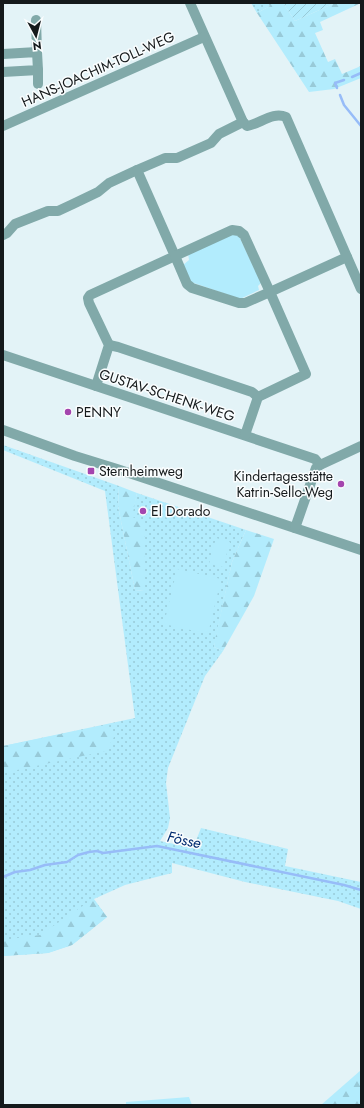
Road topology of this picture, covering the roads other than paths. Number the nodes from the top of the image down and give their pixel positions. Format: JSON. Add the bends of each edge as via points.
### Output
{"nodes":[{"id":1,"x":190,"y":3,"type":"edge"},
{"id":2,"x":36,"y":20,"type":"dead end"},
{"id":3,"x":204,"y":37,"type":"junction"},
{"id":4,"x":37,"y":52,"type":"junction"},
{"id":5,"x":3,"y":54,"type":"edge"},
{"id":6,"x":38,"y":70,"type":"junction"},
{"id":7,"x":3,"y":72,"type":"edge"},
{"id":8,"x":38,"y":84,"type":"dead end"},
{"id":9,"x":243,"y":122,"type":"junction"},
{"id":10,"x":3,"y":126,"type":"edge"},
{"id":11,"x":137,"y":170,"type":"junction"},
{"id":12,"x":3,"y":235,"type":"edge"},
{"id":13,"x":175,"y":256,"type":"junction"},
{"id":14,"x":347,"y":258,"type":"junction"},
{"id":15,"x":361,"y":289,"type":"edge"},
{"id":16,"x":270,"y":292,"type":"junction"},
{"id":17,"x":109,"y":345,"type":"junction"},
{"id":18,"x":3,"y":355,"type":"edge"},
{"id":19,"x":96,"y":386,"type":"junction"},
{"id":20,"x":258,"y":397,"type":"junction"},
{"id":21,"x":3,"y":430,"type":"edge"},
{"id":22,"x":245,"y":435,"type":"junction"},
{"id":23,"x":361,"y":446,"type":"edge"},
{"id":24,"x":320,"y":464,"type":"junction"},
{"id":25,"x":295,"y":528,"type":"junction"},
{"id":26,"x":361,"y":550,"type":"edge"}],
"edges":[{"from":1,"to":3,"type":"street"},
{"from":2,"to":4,"type":"street"},
{"from":3,"to":9,"type":"street"},
{"from":3,"to":10,"type":"street","name":"HANS-JOACHIM-TOLL-WEG"},
{"from":4,"to":5,"type":"street"},
{"from":4,"to":6,"type":"street"},
{"from":6,"to":7,"type":"street"},
{"from":6,"to":8,"type":"street"},
{"from":9,"to":11,"type":"street","via":[[219,134],[211,143],[176,158],[165,158]]},
{"from":9,"to":14,"type":"street","via":[[247,126],[275,115],[286,117]]},
{"from":11,"to":12,"type":"street","via":[[58,211],[48,211],[16,224]]},
{"from":11,"to":13,"type":"street"},
{"from":13,"to":16,"type":"street","via":[[187,284],[192,288],[240,303]]},
{"from":13,"to":16,"type":"street","via":[[232,230],[239,231],[244,235]]},
{"from":13,"to":17,"type":"street","via":[[90,295],[88,298]]},
{"from":14,"to":15,"type":"street"},
{"from":14,"to":16,"type":"street"},
{"from":16,"to":20,"type":"street","via":[[306,374]]},
{"from":17,"to":19,"type":"street"},
{"from":17,"to":20,"type":"street","via":[[252,392]]},
{"from":18,"to":19,"type":"street","name":"GUSTAV-SCHENK-WEG"},
{"from":19,"to":22,"type":"street","name":"GUSTAV-SCHENK-WEG"},
{"from":20,"to":22,"type":"street"},
{"from":21,"to":25,"type":"street"},
{"from":22,"to":24,"type":"street","name":"GUSTAV-SCHENK-WEG"},
{"from":23,"to":24,"type":"street"},
{"from":24,"to":25,"type":"street","via":[[316,468]]},
{"from":25,"to":26,"type":"street"}]}
